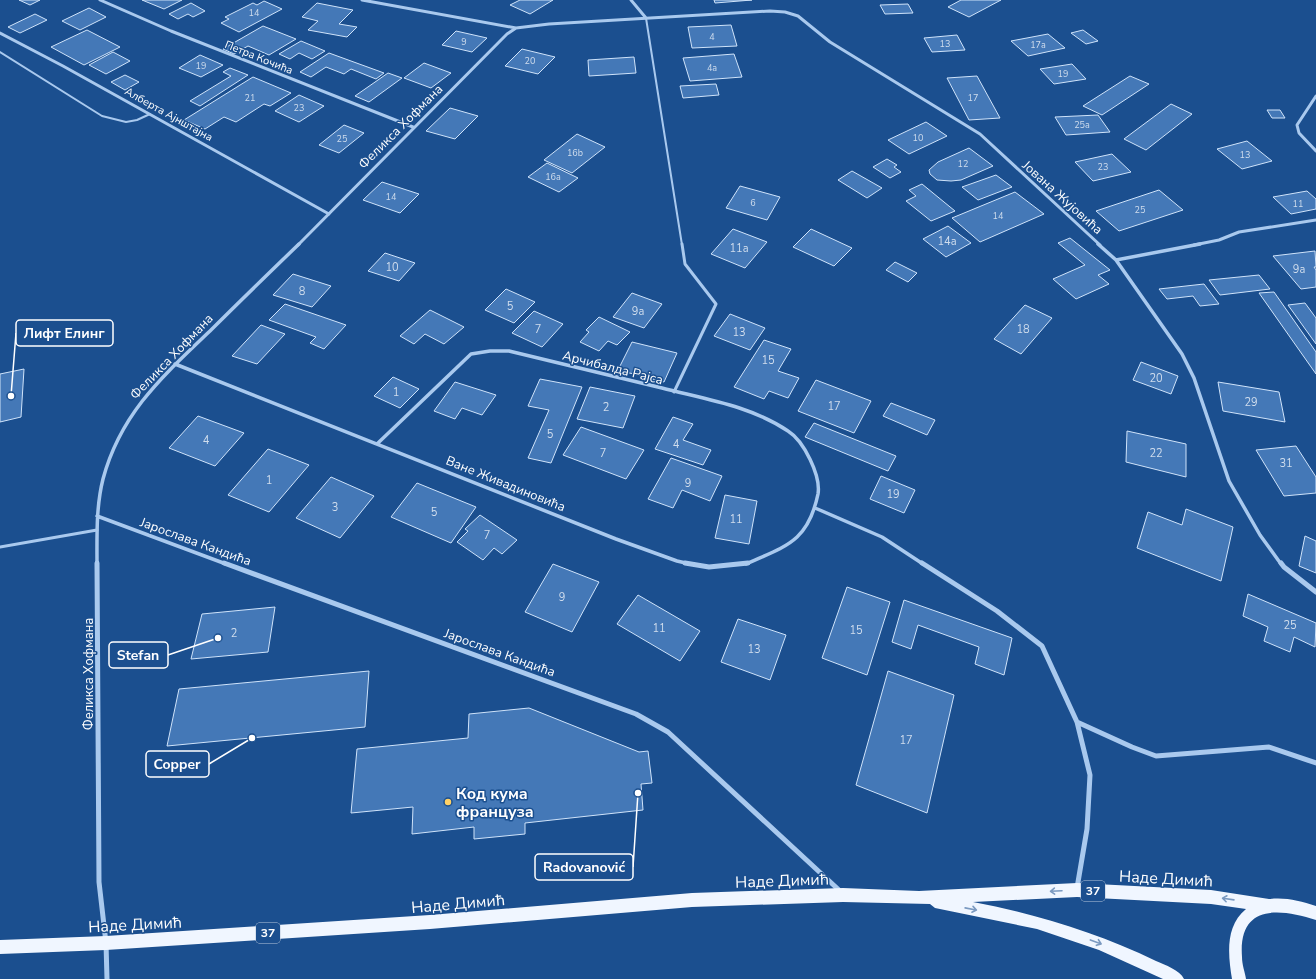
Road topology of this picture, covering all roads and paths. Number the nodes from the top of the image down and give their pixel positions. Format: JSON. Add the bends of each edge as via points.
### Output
{"nodes":[{"id":1,"x":100,"y":0,"type":"edge"},
{"id":2,"x":362,"y":0,"type":"edge"},
{"id":3,"x":631,"y":0,"type":"edge"},
{"id":4,"x":646,"y":18,"type":"junction"},
{"id":5,"x":516,"y":28,"type":"junction"},
{"id":6,"x":0,"y":33,"type":"edge"},
{"id":7,"x":0,"y":52,"type":"edge"},
{"id":8,"x":1316,"y":96,"type":"edge"},
{"id":9,"x":150,"y":114,"type":"junction"},
{"id":10,"x":412,"y":127,"type":"junction"},
{"id":11,"x":1316,"y":151,"type":"edge"},
{"id":12,"x":329,"y":214,"type":"junction"},
{"id":13,"x":1316,"y":220,"type":"edge"},
{"id":14,"x":1116,"y":260,"type":"junction"},
{"id":15,"x":175,"y":364,"type":"junction"},
{"id":16,"x":674,"y":392,"type":"junction"},
{"id":17,"x":378,"y":443,"type":"junction"},
{"id":18,"x":815,"y":508,"type":"junction"},
{"id":19,"x":97,"y":516,"type":"junction"},
{"id":20,"x":97,"y":530,"type":"junction"},
{"id":21,"x":0,"y":547,"type":"edge"},
{"id":22,"x":1316,"y":592,"type":"edge"},
{"id":23,"x":1077,"y":722,"type":"junction"},
{"id":24,"x":1316,"y":763,"type":"edge"},
{"id":25,"x":1077,"y":890,"type":"junction"},
{"id":26,"x":844,"y":895,"type":"junction"},
{"id":27,"x":919,"y":898,"type":"junction"},
{"id":28,"x":1267,"y":905,"type":"junction"},
{"id":29,"x":1316,"y":913,"type":"edge"},
{"id":30,"x":106,"y":943,"type":"junction"},
{"id":31,"x":0,"y":947,"type":"edge"},
{"id":32,"x":107,"y":979,"type":"edge"},
{"id":33,"x":1177,"y":979,"type":"edge"},
{"id":34,"x":1238,"y":979,"type":"edge"}],
"edges":[{"from":1,"to":10,"type":"street","name":"Петра Кочића"},
{"from":2,"to":5,"type":"street"},
{"from":3,"to":4,"type":"street"},
{"from":4,"to":5,"type":"street"},
{"from":4,"to":14,"type":"street","name":"Јована Жујовића","via":[[770,11],[798,16],[830,42],[980,134]]},
{"from":4,"to":16,"type":"lane","via":[[685,264],[716,304]]},
{"from":5,"to":10,"type":"street","name":"Феликса Хофмана"},
{"from":6,"to":9,"type":"street","name":"Алберта Ајнштајна"},
{"from":7,"to":9,"type":"lane","via":[[102,116],[120,122],[131,122]]},
{"from":8,"to":11,"type":"street","via":[[1297,125],[1299,133]]},
{"from":9,"to":12,"type":"street","name":"Алберта Ајнштајна"},
{"from":10,"to":12,"type":"street","name":"Феликса Хофмана"},
{"from":12,"to":15,"type":"street","name":"Феликса Хофмана"},
{"from":13,"to":14,"type":"street","via":[[1239,232],[1219,240]]},
{"from":14,"to":22,"type":"street","name":"Јована Жујовића","via":[[1182,354],[1194,378],[1229,481],[1260,535],[1284,567]]},
{"from":15,"to":17,"type":"street","name":"Ване Живадиновића"},
{"from":15,"to":19,"type":"street","name":"Феликса Хофмана","via":[[135,409],[119,438],[106,469]]},
{"from":16,"to":17,"type":"street","name":"Арчибалда Рајса","via":[[509,352],[483,350],[471,354]]},
{"from":16,"to":18,"type":"street","name":"Арчибалда Рајса","via":[[730,405],[766,418],[790,432],[809,455],[818,488]]},
{"from":17,"to":18,"type":"street","name":"Ване Живадиновића","via":[[640,549],[676,561],[709,567],[746,564],[790,544],[805,529]]},
{"from":18,"to":23,"type":"street","via":[[882,537],[998,611],[1042,646]]},
{"from":19,"to":20,"type":"street","name":"Феликса Хофмана"},
{"from":19,"to":26,"type":"street","name":"Јарослава Кандића","via":[[636,714],[668,732]]},
{"from":20,"to":21,"type":"lane"},
{"from":20,"to":30,"type":"street","name":"Феликса Хофмана","via":[[99,882]]},
{"from":23,"to":24,"type":"street","via":[[1156,756],[1269,747]]},
{"from":23,"to":25,"type":"street","via":[[1090,775],[1088,829]]},
{"from":25,"to":27,"type":"main road","name":"Наде Димић","number":"37","one_way":true},
{"from":28,"to":25,"type":"main road","name":"Наде Димић","number":"37","one_way":true,"via":[[1212,897]]},
{"from":26,"to":27,"type":"main road","name":"Наде Димић","number":"37"},
{"from":26,"to":30,"type":"main road","name":"Наде Димић","number":"37","via":[[692,900],[430,922]]},
{"from":27,"to":33,"type":"main road","name":"Наде Димић","number":"37","one_way":true,"via":[[1049,926],[1117,950]]},
{"from":28,"to":29,"type":"main road","number":"37","via":[[1288,904]]},
{"from":28,"to":34,"type":"main road","number":"37","via":[[1251,912],[1238,930],[1234,941],[1234,962]]},
{"from":30,"to":31,"type":"main road","name":"Наде Димић","number":"37"},
{"from":30,"to":32,"type":"street","name":"Феликса Хофмана"}]}
